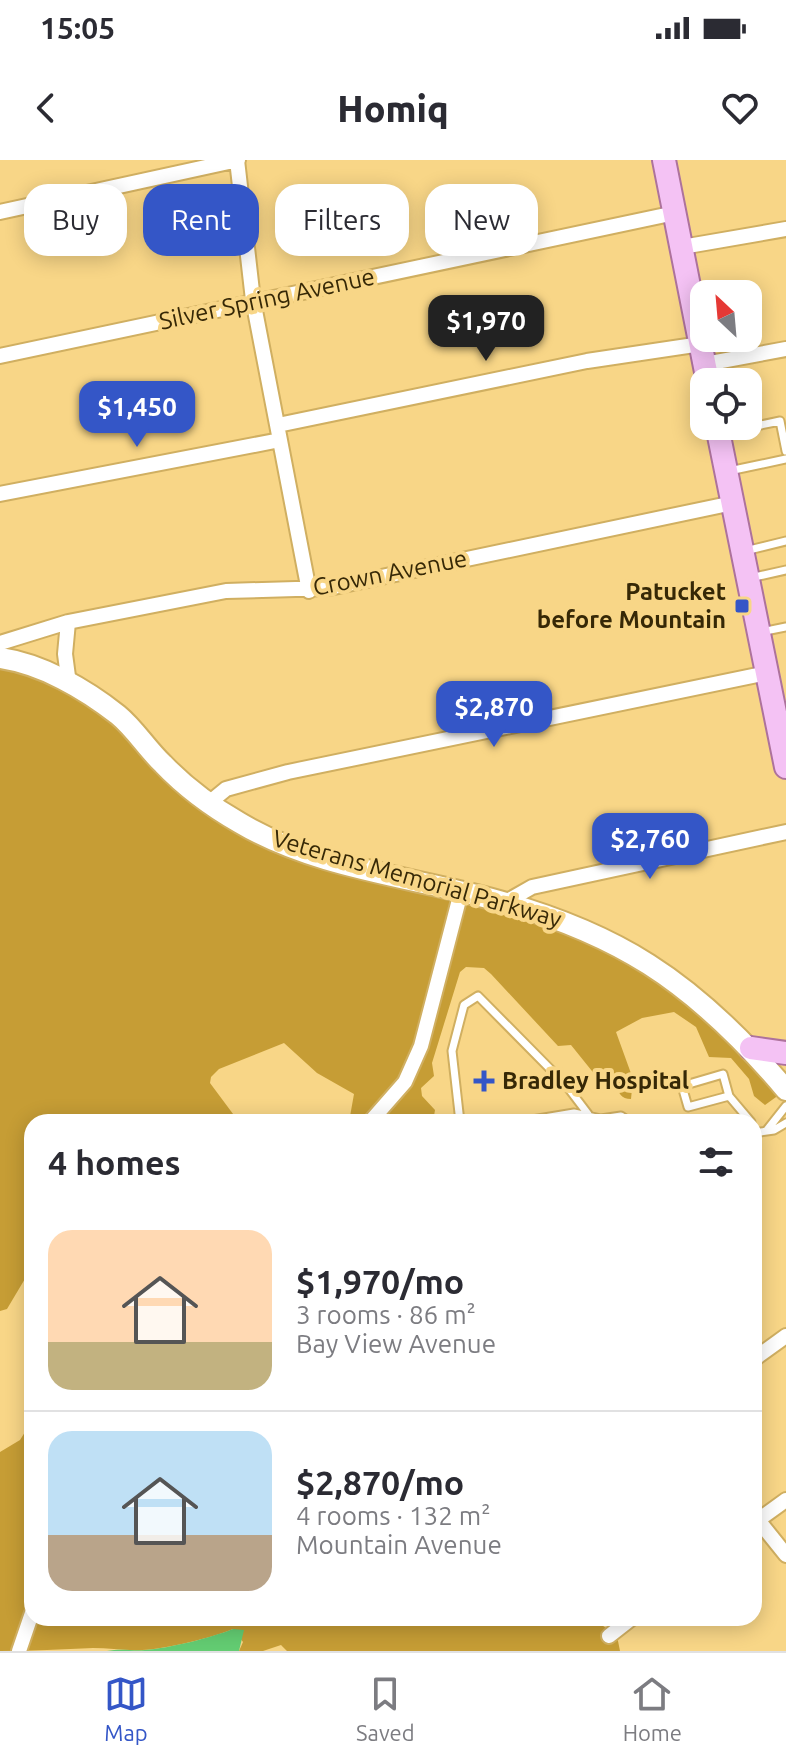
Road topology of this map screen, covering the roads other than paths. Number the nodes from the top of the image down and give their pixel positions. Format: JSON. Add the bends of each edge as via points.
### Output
{"nodes":[{"id":1,"x":237,"y":160,"type":"edge"},
{"id":2,"x":664,"y":160,"type":"edge"},
{"id":3,"x":0,"y":212,"type":"edge"},
{"id":4,"x":675,"y":213,"type":"junction"},
{"id":5,"x":786,"y":229,"type":"edge"},
{"id":6,"x":682,"y":247,"type":"junction"},
{"id":7,"x":253,"y":300,"type":"junction"},
{"id":8,"x":786,"y":349,"type":"edge"},
{"id":9,"x":0,"y":356,"type":"edge"},
{"id":10,"x":705,"y":363,"type":"edge"},
{"id":11,"x":762,"y":424,"type":"edge"},
{"id":12,"x":279,"y":433,"type":"junction"},
{"id":13,"x":720,"y":440,"type":"edge"},
{"id":14,"x":786,"y":451,"type":"edge"},
{"id":15,"x":786,"y":459,"type":"edge"},
{"id":16,"x":727,"y":471,"type":"junction"},
{"id":17,"x":0,"y":494,"type":"edge"},
{"id":18,"x":733,"y":503,"type":"junction"},
{"id":19,"x":786,"y":541,"type":"edge"},
{"id":20,"x":743,"y":551,"type":"junction"},
{"id":21,"x":786,"y":570,"type":"edge"},
{"id":22,"x":748,"y":579,"type":"junction"},
{"id":23,"x":309,"y":591,"type":"junction"},
{"id":24,"x":68,"y":622,"type":"junction"},
{"id":25,"x":786,"y":627,"type":"edge"},
{"id":26,"x":759,"y":633,"type":"junction"},
{"id":27,"x":0,"y":643,"type":"edge"},
{"id":28,"x":0,"y":658,"type":"edge"},
{"id":29,"x":767,"y":673,"type":"junction"},
{"id":30,"x":69,"y":684,"type":"junction"},
{"id":31,"x":783,"y":735,"type":"edge"},
{"id":32,"x":786,"y":767,"type":"edge"},
{"id":33,"x":209,"y":803,"type":"junction"},
{"id":34,"x":786,"y":832,"type":"edge"},
{"id":35,"x":461,"y":892,"type":"junction"},
{"id":36,"x":504,"y":903,"type":"junction"},
{"id":37,"x":751,"y":1048,"type":"junction"},
{"id":38,"x":786,"y":1053,"type":"edge"},
{"id":39,"x":786,"y":1090,"type":"edge"},
{"id":40,"x":729,"y":1096,"type":"junction"},
{"id":41,"x":786,"y":1106,"type":"edge"},
{"id":42,"x":377,"y":1114,"type":"edge"},
{"id":43,"x":459,"y":1114,"type":"edge"},
{"id":44,"x":588,"y":1114,"type":"edge"},
{"id":45,"x":744,"y":1114,"type":"edge"},
{"id":46,"x":786,"y":1123,"type":"edge"},
{"id":47,"x":762,"y":1130,"type":"edge"},
{"id":48,"x":767,"y":1130,"type":"junction"},
{"id":49,"x":786,"y":1336,"type":"edge"},
{"id":50,"x":762,"y":1353,"type":"edge"},
{"id":51,"x":786,"y":1500,"type":"edge"},
{"id":52,"x":762,"y":1515,"type":"edge"},
{"id":53,"x":762,"y":1527,"type":"edge"},
{"id":54,"x":786,"y":1555,"type":"edge"},
{"id":55,"x":28,"y":1626,"type":"edge"},
{"id":56,"x":622,"y":1626,"type":"edge"},
{"id":57,"x":609,"y":1636,"type":"dead end"},
{"id":58,"x":19,"y":1651,"type":"edge"}],
"edges":[{"from":1,"to":3,"type":"street"},
{"from":1,"to":7,"type":"street"},
{"from":2,"to":4,"type":"main road"},
{"from":4,"to":6,"type":"main road"},
{"from":4,"to":7,"type":"street","name":"Silver Spring Avenue"},
{"from":5,"to":6,"type":"street"},
{"from":6,"to":10,"type":"main road"},
{"from":7,"to":9,"type":"street","name":"Silver Spring Avenue"},
{"from":7,"to":12,"type":"street"},
{"from":8,"to":10,"type":"street"},
{"from":10,"to":12,"type":"street","via":[[587,361]]},
{"from":11,"to":14,"type":"lane","via":[[780,421]]},
{"from":12,"to":17,"type":"street"},
{"from":12,"to":23,"type":"street"},
{"from":13,"to":16,"type":"main road"},
{"from":15,"to":16,"type":"lane"},
{"from":16,"to":18,"type":"main road"},
{"from":18,"to":20,"type":"main road"},
{"from":18,"to":23,"type":"street","name":"Crown Avenue"},
{"from":19,"to":20,"type":"lane"},
{"from":20,"to":22,"type":"main road"},
{"from":21,"to":22,"type":"lane"},
{"from":22,"to":26,"type":"main road"},
{"from":23,"to":24,"type":"street","name":"Crown Avenue","via":[[226,591]]},
{"from":24,"to":27,"type":"street","name":"Crown Avenue"},
{"from":24,"to":30,"type":"street"},
{"from":25,"to":26,"type":"lane"},
{"from":26,"to":29,"type":"main road"},
{"from":28,"to":30,"type":"main road","name":"Veterans Memorial Parkway","via":[[39,666]]},
{"from":29,"to":31,"type":"main road"},
{"from":29,"to":33,"type":"street","via":[[288,772],[226,789]]},
{"from":30,"to":33,"type":"main road","name":"Veterans Memorial Parkway","via":[[118,715],[165,767]]},
{"from":31,"to":32,"type":"main road"},
{"from":33,"to":35,"type":"main road","name":"Veterans Memorial Parkway","via":[[268,838],[387,876]]},
{"from":34,"to":36,"type":"street","via":[[532,887]]},
{"from":35,"to":36,"type":"main road","name":"Veterans Memorial Parkway"},
{"from":35,"to":42,"type":"street","via":[[421,1046],[405,1082]]},
{"from":36,"to":37,"type":"main road","name":"Veterans Memorial Parkway","via":[[586,928],[633,952],[684,987]]},
{"from":37,"to":38,"type":"main road"},
{"from":37,"to":39,"type":"main road","name":"Veterans Memorial Parkway"},
{"from":40,"to":40,"type":"lane","via":[[688,1107],[682,1086],[723,1074]]},
{"from":40,"to":45,"type":"lane"},
{"from":41,"to":48,"type":"lane"},
{"from":43,"to":44,"type":"lane","via":[[452,1051],[464,1005],[478,996]]},
{"from":46,"to":48,"type":"lane"},
{"from":47,"to":48,"type":"lane"},
{"from":49,"to":50,"type":"street"},
{"from":51,"to":52,"type":"street"},
{"from":53,"to":54,"type":"street"},
{"from":55,"to":58,"type":"street"},
{"from":56,"to":57,"type":"street"}]}
